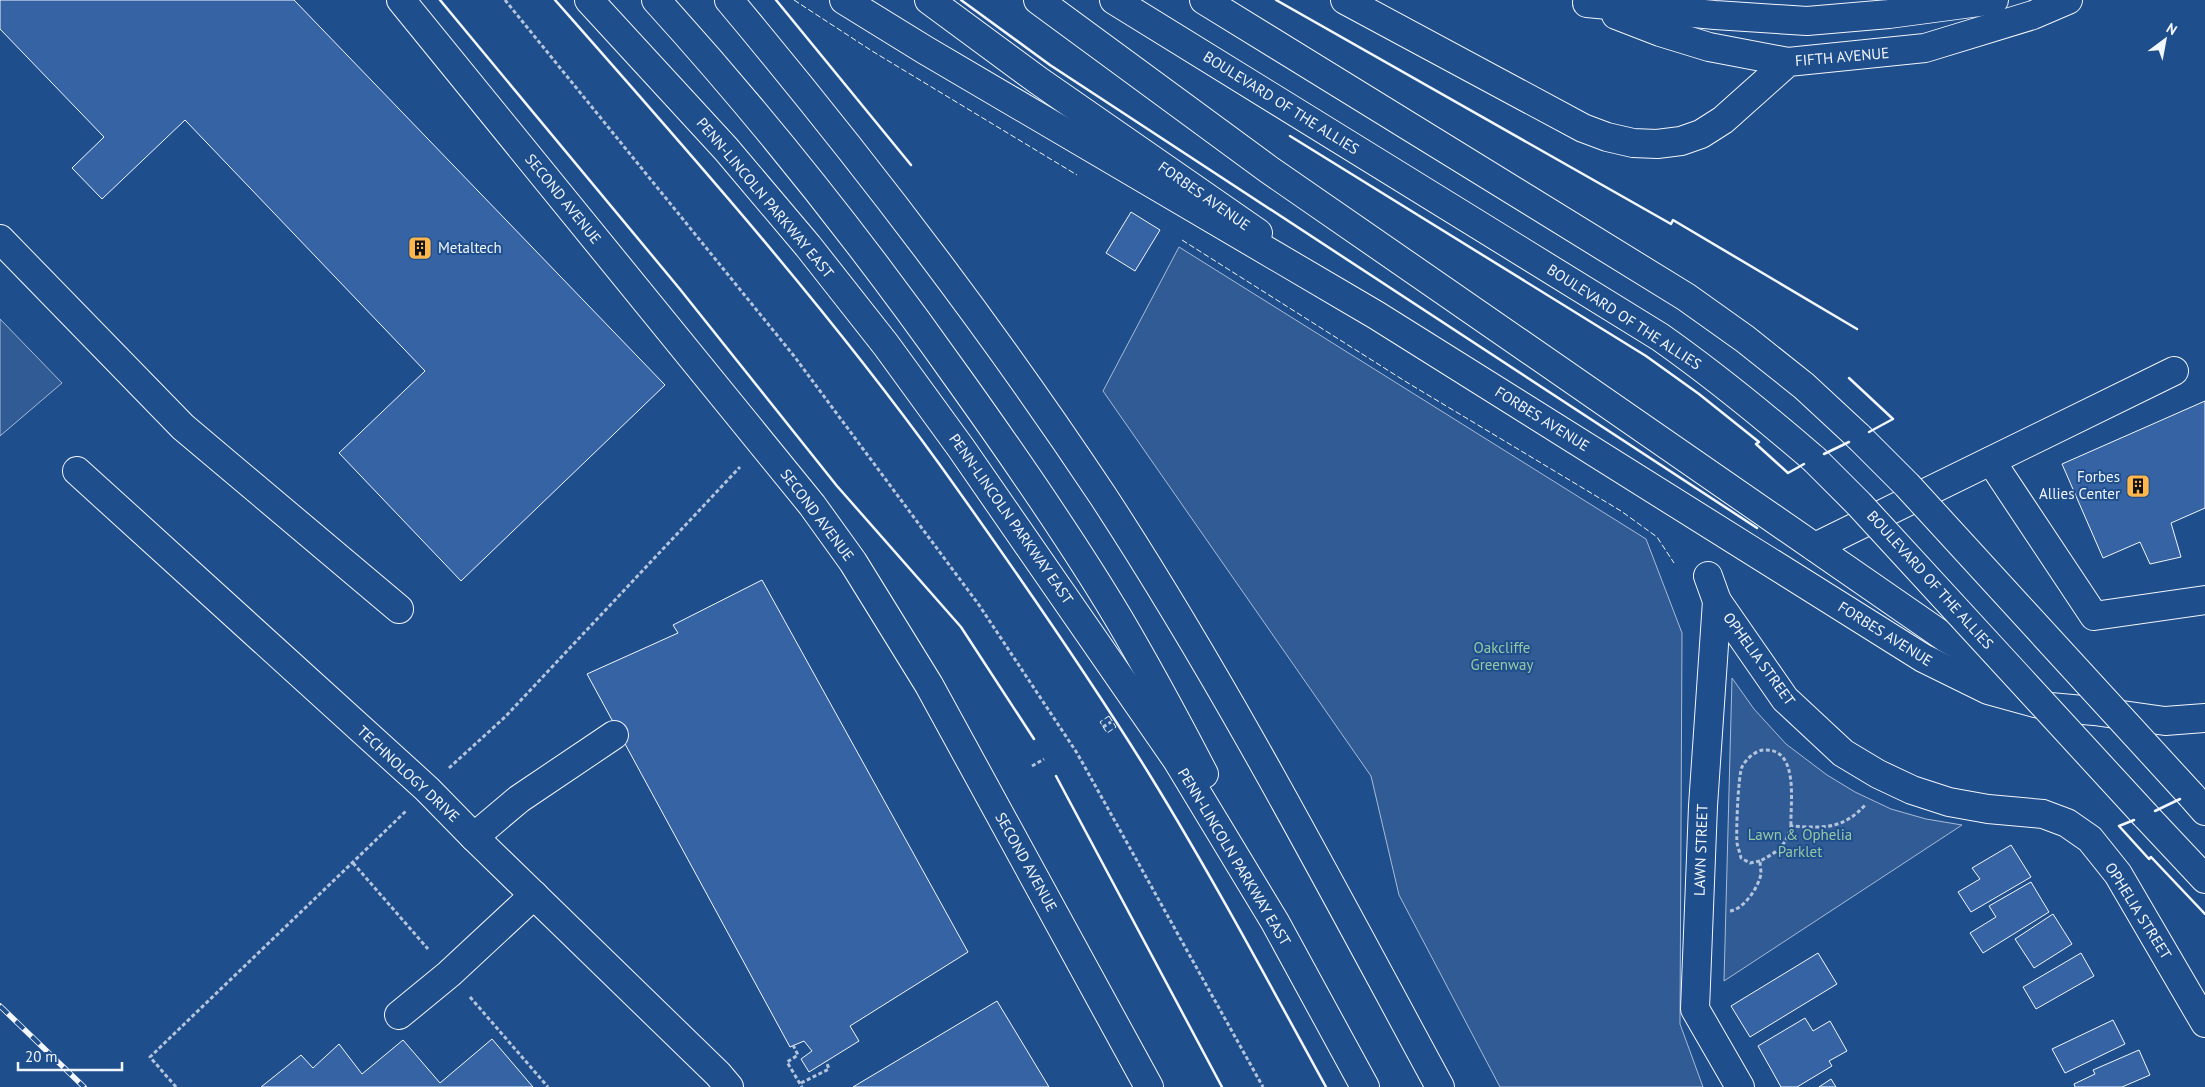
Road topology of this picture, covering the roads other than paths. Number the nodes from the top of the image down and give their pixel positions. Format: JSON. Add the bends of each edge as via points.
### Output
{"nodes":[{"id":1,"x":401,"y":0,"type":"edge"},
{"id":2,"x":589,"y":0,"type":"edge"},
{"id":3,"x":656,"y":0,"type":"edge"},
{"id":4,"x":729,"y":0,"type":"edge"},
{"id":5,"x":844,"y":0,"type":"edge"},
{"id":6,"x":929,"y":0,"type":"edge"},
{"id":7,"x":1038,"y":0,"type":"edge"},
{"id":8,"x":1114,"y":0,"type":"edge"},
{"id":9,"x":1204,"y":0,"type":"edge"},
{"id":10,"x":1345,"y":0,"type":"edge"},
{"id":11,"x":1994,"y":0,"type":"edge"},
{"id":12,"x":2068,"y":0,"type":"edge"},
{"id":13,"x":1583,"y":2,"type":"edge"},
{"id":14,"x":1888,"y":7,"type":"edge"},
{"id":15,"x":1788,"y":62,"type":"junction"},
{"id":16,"x":0,"y":239,"type":"edge"},
{"id":17,"x":1376,"y":315,"type":"junction"},
{"id":18,"x":2174,"y":371,"type":"dead end"},
{"id":19,"x":1991,"y":461,"type":"junction"},
{"id":20,"x":77,"y":471,"type":"dead end"},
{"id":21,"x":1815,"y":547,"type":"junction"},
{"id":22,"x":1708,"y":576,"type":"dead end"},
{"id":23,"x":2205,"y":600,"type":"edge"},
{"id":24,"x":1717,"y":602,"type":"junction"},
{"id":25,"x":400,"y":609,"type":"dead end"},
{"id":26,"x":2094,"y":711,"type":"junction"},
{"id":27,"x":2205,"y":718,"type":"edge"},
{"id":28,"x":614,"y":735,"type":"dead end"},
{"id":29,"x":2198,"y":803,"type":"edge"},
{"id":30,"x":474,"y":837,"type":"junction"},
{"id":31,"x":2205,"y":879,"type":"edge"},
{"id":32,"x":534,"y":895,"type":"junction"},
{"id":33,"x":1275,"y":922,"type":"junction"},
{"id":34,"x":399,"y":1015,"type":"dead end"},
{"id":35,"x":2205,"y":1023,"type":"edge"},
{"id":36,"x":717,"y":1083,"type":"edge"},
{"id":37,"x":1149,"y":1087,"type":"edge"},
{"id":38,"x":1365,"y":1087,"type":"edge"},
{"id":39,"x":1440,"y":1087,"type":"edge"},
{"id":40,"x":1740,"y":1087,"type":"edge"}],
"edges":[{"from":1,"to":37,"type":"main road","name":"SECOND AVENUE","via":[[812,505],[853,562],[929,685]]},
{"from":2,"to":33,"type":"main road","name":"PENN-LINCOLN PARKWAY EAST","via":[[726,149],[886,346],[1177,760]]},
{"from":3,"to":33,"type":"main road","via":[[763,122],[841,220],[933,343],[1059,526],[1119,618],[1173,715]]},
{"from":4,"to":39,"type":"main road","via":[[882,188],[959,289],[1104,498],[1276,784]]},
{"from":5,"to":17,"type":"main road"},
{"from":6,"to":17,"type":"main road","name":"FORBES AVENUE","via":[[1031,75]]},
{"from":7,"to":21,"type":"main road","via":[[1268,168]]},
{"from":8,"to":31,"type":"main road","name":"BOULEVARD OF THE ALLIES","bridge":true,"via":[[1660,337],[1765,416],[1859,504]]},
{"from":9,"to":29,"type":"main road","bridge":true,"via":[[1686,297],[1804,386],[1907,485]]},
{"from":10,"to":15,"type":"main road","via":[[1560,117],[1607,137],[1633,143],[1681,141],[1701,134],[1723,120]]},
{"from":11,"to":14,"type":"main road","name":"FIFTH AVENUE"},
{"from":12,"to":15,"type":"main road","name":"FIFTH AVENUE","via":[[2034,16],[1925,48]]},
{"from":13,"to":14,"type":"main road","name":"FIFTH AVENUE","via":[[1807,21]]},
{"from":13,"to":15,"type":"main road","name":"FIFTH AVENUE","via":[[1693,42]]},
{"from":16,"to":25,"type":"main road","via":[[183,427]]},
{"from":17,"to":26,"type":"main road","name":"FORBES AVENUE","via":[[1924,658],[1981,687],[2019,700]]},
{"from":18,"to":19,"type":"main road"},
{"from":19,"to":21,"type":"main road"},
{"from":19,"to":23,"type":"main road","via":[[2094,616]]},
{"from":20,"to":30,"type":"main road","name":"TECHNOLOGY DRIVE","via":[[427,789]]},
{"from":21,"to":26,"type":"main road","via":[[1979,658]]},
{"from":22,"to":24,"type":"main road"},
{"from":24,"to":35,"type":"main road","name":"OPHELIA STREET","via":[[1785,699],[1843,753],[1912,790],[1949,802],[2043,814],[2067,823],[2090,839],[2118,874]]},
{"from":24,"to":40,"type":"main road","name":"LAWN STREET","via":[[1703,806],[1695,1010]]},
{"from":26,"to":27,"type":"main road","name":"FORBES AVENUE","via":[[2165,721]]},
{"from":28,"to":30,"type":"main road","via":[[519,799]]},
{"from":30,"to":32,"type":"main road","name":"TECHNOLOGY DRIVE"},
{"from":32,"to":34,"type":"main road","via":[[449,974]]},
{"from":32,"to":36,"type":"main road","name":"TECHNOLOGY DRIVE"},
{"from":33,"to":38,"type":"main road","name":"PENN-LINCOLN PARKWAY EAST"}]}
